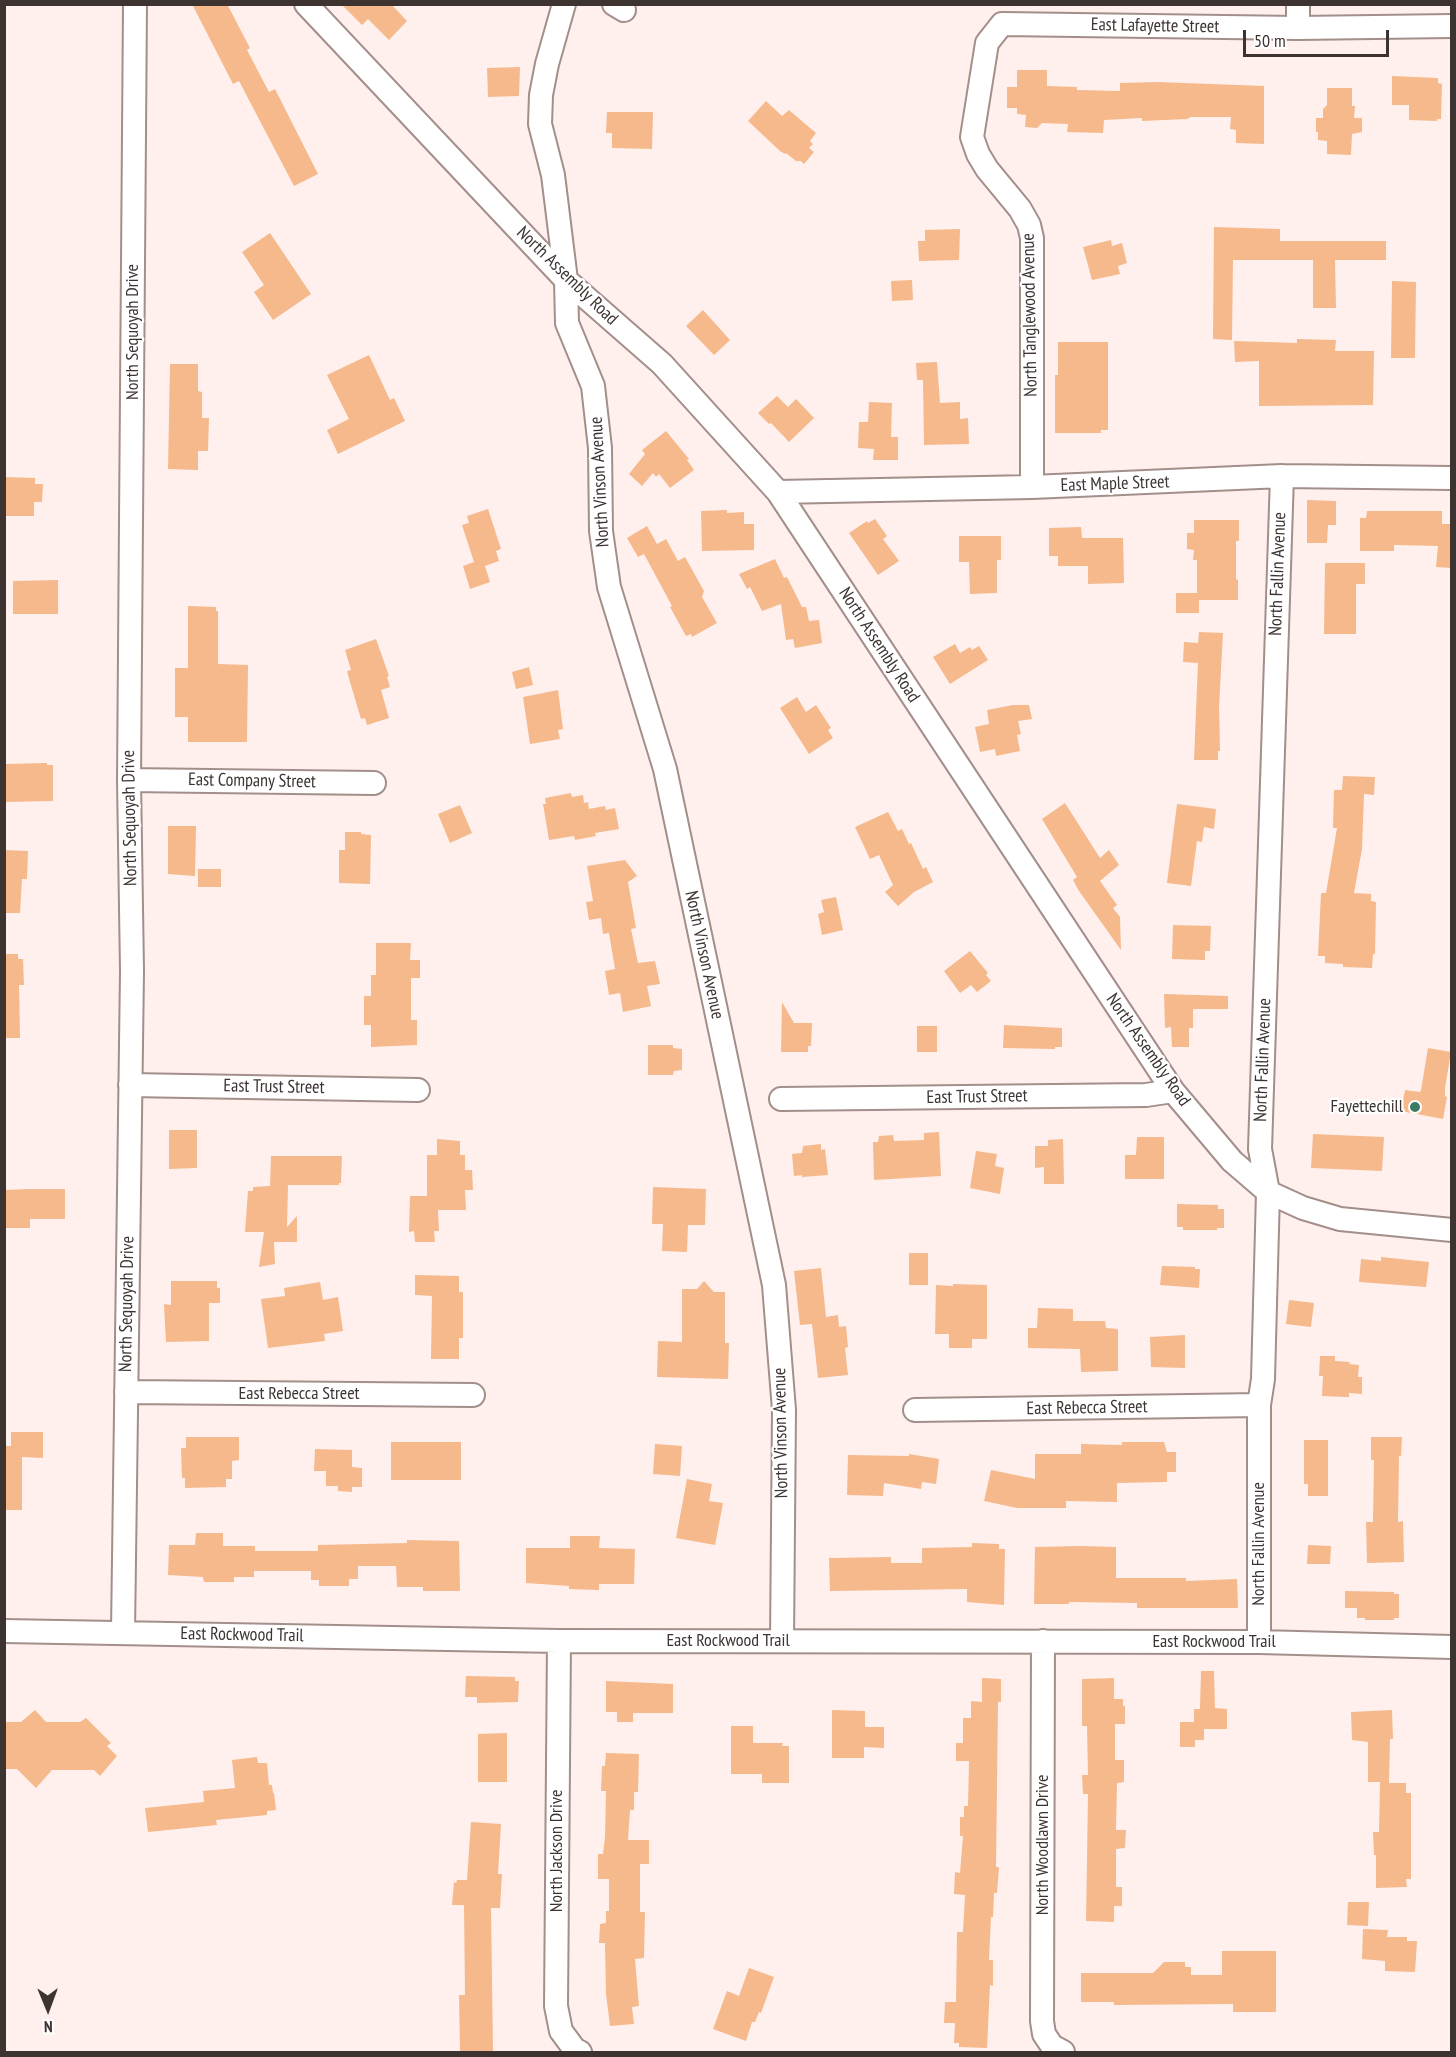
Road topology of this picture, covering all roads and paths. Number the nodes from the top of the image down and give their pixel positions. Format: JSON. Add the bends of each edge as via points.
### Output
{"nodes":[{"id":1,"x":135,"y":4,"type":"edge"},
{"id":2,"x":306,"y":4,"type":"edge"},
{"id":3,"x":564,"y":4,"type":"edge"},
{"id":4,"x":1298,"y":4,"type":"edge"},
{"id":5,"x":1002,"y":24,"type":"joint"},
{"id":6,"x":1452,"y":27,"type":"edge"},
{"id":7,"x":1298,"y":28,"type":"junction"},
{"id":8,"x":566,"y":280,"type":"junction"},
{"id":9,"x":1282,"y":476,"type":"junction"},
{"id":10,"x":1452,"y":478,"type":"edge"},
{"id":11,"x":1032,"y":487,"type":"junction"},
{"id":12,"x":778,"y":492,"type":"junction"},
{"id":13,"x":129,"y":780,"type":"junction"},
{"id":14,"x":374,"y":783,"type":"dead end"},
{"id":15,"x":130,"y":1085,"type":"junction"},
{"id":16,"x":418,"y":1089,"type":"dead end"},
{"id":17,"x":1173,"y":1091,"type":"junction"},
{"id":18,"x":781,"y":1099,"type":"dead end"},
{"id":19,"x":1268,"y":1192,"type":"junction"},
{"id":20,"x":1452,"y":1230,"type":"edge"},
{"id":21,"x":126,"y":1392,"type":"junction"},
{"id":22,"x":473,"y":1395,"type":"dead end"},
{"id":23,"x":1259,"y":1405,"type":"junction"},
{"id":24,"x":915,"y":1410,"type":"dead end"},
{"id":25,"x":4,"y":1631,"type":"edge"},
{"id":26,"x":123,"y":1632,"type":"junction"},
{"id":27,"x":558,"y":1641,"type":"junction"},
{"id":28,"x":782,"y":1641,"type":"junction"},
{"id":29,"x":1043,"y":1641,"type":"junction"},
{"id":30,"x":1259,"y":1642,"type":"junction"},
{"id":31,"x":1452,"y":1647,"type":"edge"},
{"id":32,"x":1058,"y":2049,"type":"edge"},
{"id":33,"x":580,"y":2052,"type":"edge"}],
"edges":[{"from":1,"to":13,"type":"street","name":"North Sequoyah Drive"},
{"from":2,"to":8,"type":"street","name":"North Assembly Road"},
{"from":3,"to":8,"type":"street","name":"North Vinson Avenue","via":[[547,64],[540,124],[552,175]]},
{"from":4,"to":7,"type":"street"},
{"from":5,"to":7,"type":"street","name":"East Lafayette Street"},
{"from":5,"to":11,"type":"street","name":"North Tanglewood Avenue","via":[[987,43],[972,137],[987,169],[1020,209],[1032,238]]},
{"from":6,"to":7,"type":"street","name":"East Lafayette Street"},
{"from":8,"to":12,"type":"street","name":"North Assembly Road","via":[[662,364]]},
{"from":8,"to":28,"type":"street","name":"North Vinson Avenue","via":[[567,323],[593,386],[600,448],[601,531],[609,586],[665,769],[774,1285],[784,1410]]},
{"from":9,"to":10,"type":"street","name":"East Maple Street"},
{"from":9,"to":11,"type":"street","name":"East Maple Street"},
{"from":9,"to":19,"type":"street","name":"North Fallin Avenue","via":[[1260,1149]]},
{"from":11,"to":12,"type":"street","name":"East Maple Street"},
{"from":12,"to":17,"type":"street","name":"North Assembly Road"},
{"from":13,"to":14,"type":"street","name":"East Company Street"},
{"from":13,"to":15,"type":"street","name":"North Sequoyah Drive"},
{"from":15,"to":16,"type":"street","name":"East Trust Street"},
{"from":15,"to":21,"type":"street","name":"North Sequoyah Drive"},
{"from":17,"to":18,"type":"street","name":"East Trust Street","via":[[1146,1095]]},
{"from":17,"to":19,"type":"street","name":"North Assembly Road","via":[[1232,1161]]},
{"from":19,"to":20,"type":"street","name":"North Assembly Road","via":[[1340,1219]]},
{"from":19,"to":23,"type":"street","name":"North Fallin Avenue"},
{"from":21,"to":22,"type":"street","name":"East Rebecca Street"},
{"from":21,"to":26,"type":"street","name":"North Sequoyah Drive"},
{"from":23,"to":24,"type":"street","name":"East Rebecca Street"},
{"from":23,"to":30,"type":"street","name":"North Fallin Avenue"},
{"from":25,"to":26,"type":"street","name":"East Rockwood Trail"},
{"from":26,"to":27,"type":"street","name":"East Rockwood Trail"},
{"from":27,"to":28,"type":"street","name":"East Rockwood Trail"},
{"from":27,"to":33,"type":"street","name":"North Jackson Drive","via":[[556,2006],[561,2031]]},
{"from":28,"to":29,"type":"street","name":"East Rockwood Trail"},
{"from":29,"to":30,"type":"street","name":"East Rockwood Trail"},
{"from":29,"to":32,"type":"street","name":"North Woodlawn Drive","via":[[1042,2021],[1044,2034]]},
{"from":30,"to":31,"type":"street","name":"East Rockwood Trail"}]}
